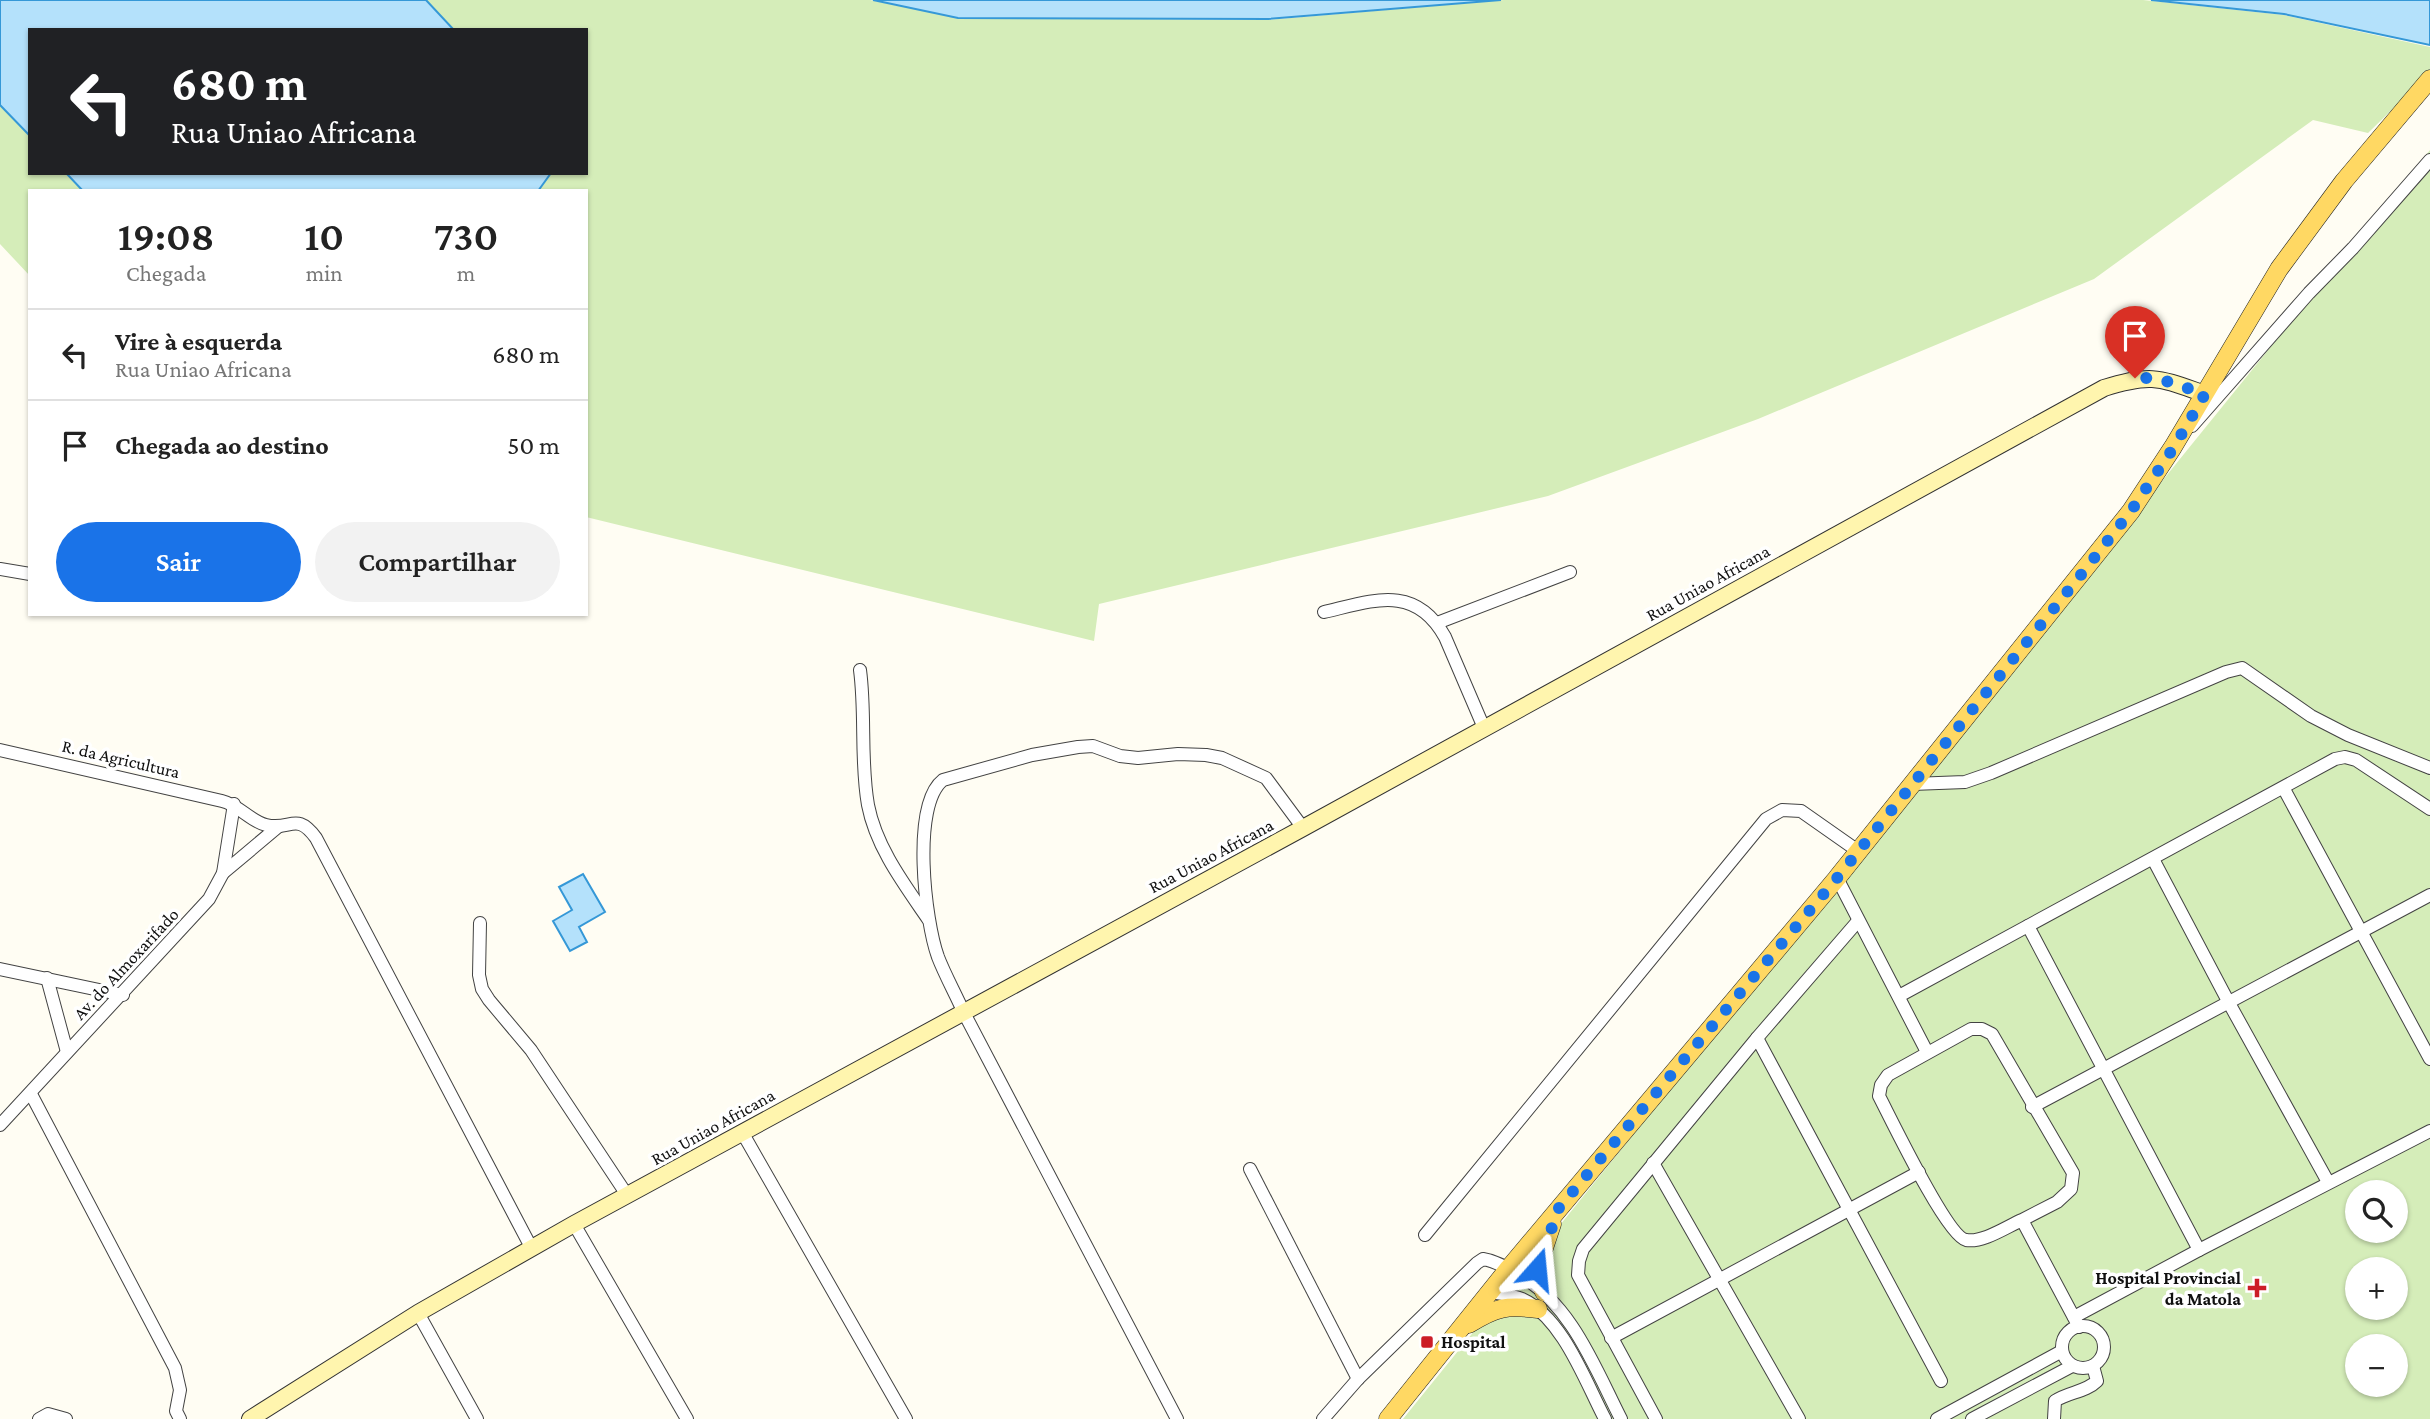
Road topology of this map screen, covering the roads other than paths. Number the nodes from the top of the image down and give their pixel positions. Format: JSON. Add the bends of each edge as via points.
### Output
{"nodes":[{"id":1,"x":2430,"y":79,"type":"edge"},
{"id":2,"x":2430,"y":160,"type":"edge"},
{"id":3,"x":2205,"y":394,"type":"junction"},
{"id":4,"x":2174,"y":447,"type":"junction"},
{"id":5,"x":0,"y":569,"type":"edge"},
{"id":6,"x":1570,"y":572,"type":"dead end"},
{"id":7,"x":28,"y":575,"type":"edge"},
{"id":8,"x":1324,"y":612,"type":"dead end"},
{"id":9,"x":1437,"y":623,"type":"junction"},
{"id":10,"x":860,"y":670,"type":"dead end"},
{"id":11,"x":1484,"y":728,"type":"junction"},
{"id":12,"x":0,"y":750,"type":"edge"},
{"id":13,"x":2430,"y":768,"type":"edge"},
{"id":14,"x":1912,"y":785,"type":"junction"},
{"id":15,"x":2284,"y":789,"type":"junction"},
{"id":16,"x":234,"y":804,"type":"junction"},
{"id":17,"x":2430,"y":809,"type":"edge"},
{"id":18,"x":279,"y":826,"type":"junction"},
{"id":19,"x":1303,"y":828,"type":"junction"},
{"id":20,"x":1858,"y":851,"type":"junction"},
{"id":21,"x":2153,"y":859,"type":"junction"},
{"id":22,"x":223,"y":873,"type":"junction"},
{"id":23,"x":1837,"y":878,"type":"junction"},
{"id":24,"x":2430,"y":895,"type":"edge"},
{"id":25,"x":1858,"y":921,"type":"junction"},
{"id":26,"x":930,"y":922,"type":"junction"},
{"id":27,"x":480,"y":923,"type":"dead end"},
{"id":28,"x":2028,"y":926,"type":"junction"},
{"id":29,"x":2361,"y":932,"type":"junction"},
{"id":30,"x":0,"y":969,"type":"edge"},
{"id":31,"x":47,"y":978,"type":"junction"},
{"id":32,"x":123,"y":995,"type":"junction"},
{"id":33,"x":1899,"y":996,"type":"junction"},
{"id":34,"x":2228,"y":1003,"type":"junction"},
{"id":35,"x":963,"y":1011,"type":"junction"},
{"id":36,"x":1757,"y":1038,"type":"junction"},
{"id":37,"x":66,"y":1052,"type":"junction"},
{"id":38,"x":1927,"y":1052,"type":"junction"},
{"id":39,"x":2430,"y":1059,"type":"edge"},
{"id":40,"x":2105,"y":1069,"type":"junction"},
{"id":41,"x":31,"y":1094,"type":"junction"},
{"id":42,"x":2032,"y":1107,"type":"junction"},
{"id":43,"x":0,"y":1125,"type":"edge"},
{"id":44,"x":2430,"y":1131,"type":"edge"},
{"id":45,"x":742,"y":1132,"type":"junction"},
{"id":46,"x":1653,"y":1163,"type":"junction"},
{"id":47,"x":1250,"y":1169,"type":"dead end"},
{"id":48,"x":1919,"y":1172,"type":"junction"},
{"id":49,"x":2328,"y":1182,"type":"junction"},
{"id":50,"x":627,"y":1195,"type":"junction"},
{"id":51,"x":1559,"y":1208,"type":"junction"},
{"id":52,"x":1848,"y":1210,"type":"junction"},
{"id":53,"x":2022,"y":1220,"type":"junction"},
{"id":54,"x":574,"y":1224,"type":"junction"},
{"id":55,"x":1425,"y":1235,"type":"dead end"},
{"id":56,"x":532,"y":1249,"type":"junction"},
{"id":57,"x":2199,"y":1250,"type":"junction"},
{"id":58,"x":1508,"y":1268,"type":"junction"},
{"id":59,"x":1718,"y":1280,"type":"junction"},
{"id":60,"x":1490,"y":1292,"type":"junction"},
{"id":61,"x":1541,"y":1300,"type":"junction"},
{"id":62,"x":418,"y":1313,"type":"junction"},
{"id":63,"x":2076,"y":1322,"type":"junction"},
{"id":64,"x":1458,"y":1332,"type":"junction"},
{"id":65,"x":1611,"y":1339,"type":"junction"},
{"id":66,"x":2062,"y":1351,"type":"junction"},
{"id":67,"x":2072,"y":1366,"type":"junction"},
{"id":68,"x":2093,"y":1366,"type":"junction"},
{"id":69,"x":1358,"y":1380,"type":"junction"},
{"id":70,"x":1941,"y":1381,"type":"dead end"},
{"id":71,"x":39,"y":1419,"type":"edge"},
{"id":72,"x":66,"y":1419,"type":"edge"},
{"id":73,"x":180,"y":1419,"type":"edge"},
{"id":74,"x":250,"y":1419,"type":"edge"},
{"id":75,"x":477,"y":1419,"type":"edge"},
{"id":76,"x":687,"y":1419,"type":"edge"},
{"id":77,"x":906,"y":1419,"type":"edge"},
{"id":78,"x":1177,"y":1419,"type":"edge"},
{"id":79,"x":1323,"y":1419,"type":"edge"},
{"id":80,"x":1388,"y":1419,"type":"edge"},
{"id":81,"x":1605,"y":1419,"type":"edge"},
{"id":82,"x":1621,"y":1419,"type":"edge"},
{"id":83,"x":1656,"y":1419,"type":"edge"},
{"id":84,"x":1799,"y":1419,"type":"edge"},
{"id":85,"x":1937,"y":1419,"type":"edge"},
{"id":86,"x":1972,"y":1419,"type":"edge"},
{"id":87,"x":2054,"y":1419,"type":"edge"}],
"edges":[{"from":1,"to":3,"type":"main road","via":[[2295,246]]},
{"from":2,"to":4,"type":"street"},
{"from":3,"to":4,"type":"main road"},
{"from":3,"to":11,"type":"main road","name":"Rua Uniao Africana","via":[[2157,378],[2135,378],[2104,388]]},
{"from":4,"to":14,"type":"main road","via":[[2131,511]]},
{"from":5,"to":7,"type":"street"},
{"from":6,"to":9,"type":"street"},
{"from":8,"to":9,"type":"street","via":[[1389,598],[1409,604]]},
{"from":9,"to":11,"type":"street"},
{"from":10,"to":26,"type":"street","via":[[865,785],[873,824],[897,875]]},
{"from":11,"to":19,"type":"main road","name":"Rua Uniao Africana"},
{"from":12,"to":16,"type":"street","name":"R. da Agricultura"},
{"from":13,"to":14,"type":"street","via":[[2311,716],[2242,668],[1991,773],[1965,782]]},
{"from":14,"to":20,"type":"main road"},
{"from":15,"to":17,"type":"street","via":[[2345,757]]},
{"from":15,"to":21,"type":"street"},
{"from":15,"to":29,"type":"street"},
{"from":16,"to":18,"type":"street","via":[[265,825]]},
{"from":16,"to":22,"type":"street","name":"Av. do Almoxarifado"},
{"from":18,"to":22,"type":"street"},
{"from":18,"to":56,"type":"street","via":[[307,826],[316,838]]},
{"from":19,"to":26,"type":"street","via":[[1266,778],[1222,758],[1191,754],[1121,757],[1093,746],[1032,755],[943,780],[936,786],[923,832]]},
{"from":19,"to":35,"type":"main road","name":"Rua Uniao Africana"},
{"from":20,"to":23,"type":"main road"},
{"from":20,"to":55,"type":"street","via":[[1801,811],[1791,808],[1766,819]]},
{"from":21,"to":28,"type":"street"},
{"from":21,"to":34,"type":"street"},
{"from":22,"to":32,"type":"street","name":"Av. do Almoxarifado","via":[[209,899]]},
{"from":23,"to":25,"type":"street"},
{"from":23,"to":51,"type":"main road"},
{"from":24,"to":29,"type":"street"},
{"from":25,"to":33,"type":"street"},
{"from":25,"to":36,"type":"street"},
{"from":26,"to":35,"type":"street","via":[[938,957]]},
{"from":27,"to":50,"type":"street","via":[[482,989],[531,1050]]},
{"from":28,"to":33,"type":"street"},
{"from":28,"to":40,"type":"street"},
{"from":29,"to":34,"type":"street"},
{"from":29,"to":39,"type":"street"},
{"from":30,"to":31,"type":"street"},
{"from":31,"to":32,"type":"street"},
{"from":31,"to":37,"type":"street"},
{"from":32,"to":37,"type":"street","name":"Av. do Almoxarifado"},
{"from":33,"to":38,"type":"street"},
{"from":34,"to":40,"type":"street"},
{"from":34,"to":49,"type":"street"},
{"from":35,"to":45,"type":"main road","name":"Rua Uniao Africana"},
{"from":35,"to":78,"type":"street"},
{"from":36,"to":46,"type":"street"},
{"from":36,"to":52,"type":"street"},
{"from":37,"to":41,"type":"street","name":"Av. do Almoxarifado"},
{"from":38,"to":42,"type":"street","via":[[1971,1028],[1992,1034]]},
{"from":38,"to":48,"type":"street","via":[[1888,1075],[1879,1096]]},
{"from":40,"to":42,"type":"street"},
{"from":40,"to":57,"type":"street"},
{"from":41,"to":43,"type":"street","name":"Av. do Almoxarifado"},
{"from":41,"to":73,"type":"street","via":[[175,1368]]},
{"from":42,"to":53,"type":"street","via":[[2073,1173],[2071,1189],[2057,1202]]},
{"from":44,"to":49,"type":"street"},
{"from":45,"to":50,"type":"main road","name":"Rua Uniao Africana"},
{"from":45,"to":77,"type":"street"},
{"from":46,"to":59,"type":"street"},
{"from":46,"to":65,"type":"street","via":[[1583,1249],[1579,1261],[1578,1275]]},
{"from":47,"to":69,"type":"street"},
{"from":48,"to":52,"type":"street"},
{"from":48,"to":53,"type":"street","via":[[1962,1239],[1975,1241]]},
{"from":49,"to":57,"type":"street"},
{"from":50,"to":54,"type":"main road","name":"Rua Uniao Africana"},
{"from":51,"to":58,"type":"main road"},
{"from":51,"to":61,"type":"main road","via":[[1538,1260]]},
{"from":52,"to":59,"type":"street"},
{"from":52,"to":70,"type":"street"},
{"from":53,"to":63,"type":"street"},
{"from":54,"to":56,"type":"main road","name":"Rua Uniao Africana"},
{"from":54,"to":76,"type":"street"},
{"from":56,"to":62,"type":"main road","name":"Rua Uniao Africana"},
{"from":57,"to":63,"type":"street"},
{"from":58,"to":60,"type":"main road"},
{"from":58,"to":61,"type":"street"},
{"from":58,"to":69,"type":"street","via":[[1492,1260],[1477,1262]]},
{"from":59,"to":65,"type":"street"},
{"from":59,"to":84,"type":"street"},
{"from":60,"to":61,"type":"street"},
{"from":60,"to":64,"type":"main road"},
{"from":61,"to":64,"type":"main road","via":[[1489,1312]]},
{"from":61,"to":81,"type":"street"},
{"from":61,"to":82,"type":"street","via":[[1570,1321]]},
{"from":62,"to":74,"type":"main road","name":"Rua Uniao Africana"},
{"from":62,"to":75,"type":"street"},
{"from":63,"to":66,"type":"street","via":[[2064,1338]]},
{"from":63,"to":68,"type":"street","via":[[2102,1337],[2103,1356]]},
{"from":64,"to":80,"type":"main road"},
{"from":65,"to":83,"type":"street"},
{"from":66,"to":67,"type":"street"},
{"from":66,"to":85,"type":"street"},
{"from":67,"to":68,"type":"street"},
{"from":67,"to":86,"type":"street"},
{"from":68,"to":87,"type":"street","via":[[2097,1381],[2055,1401]]},
{"from":69,"to":79,"type":"street"},
{"from":71,"to":72,"type":"street","via":[[48,1414]]}]}
